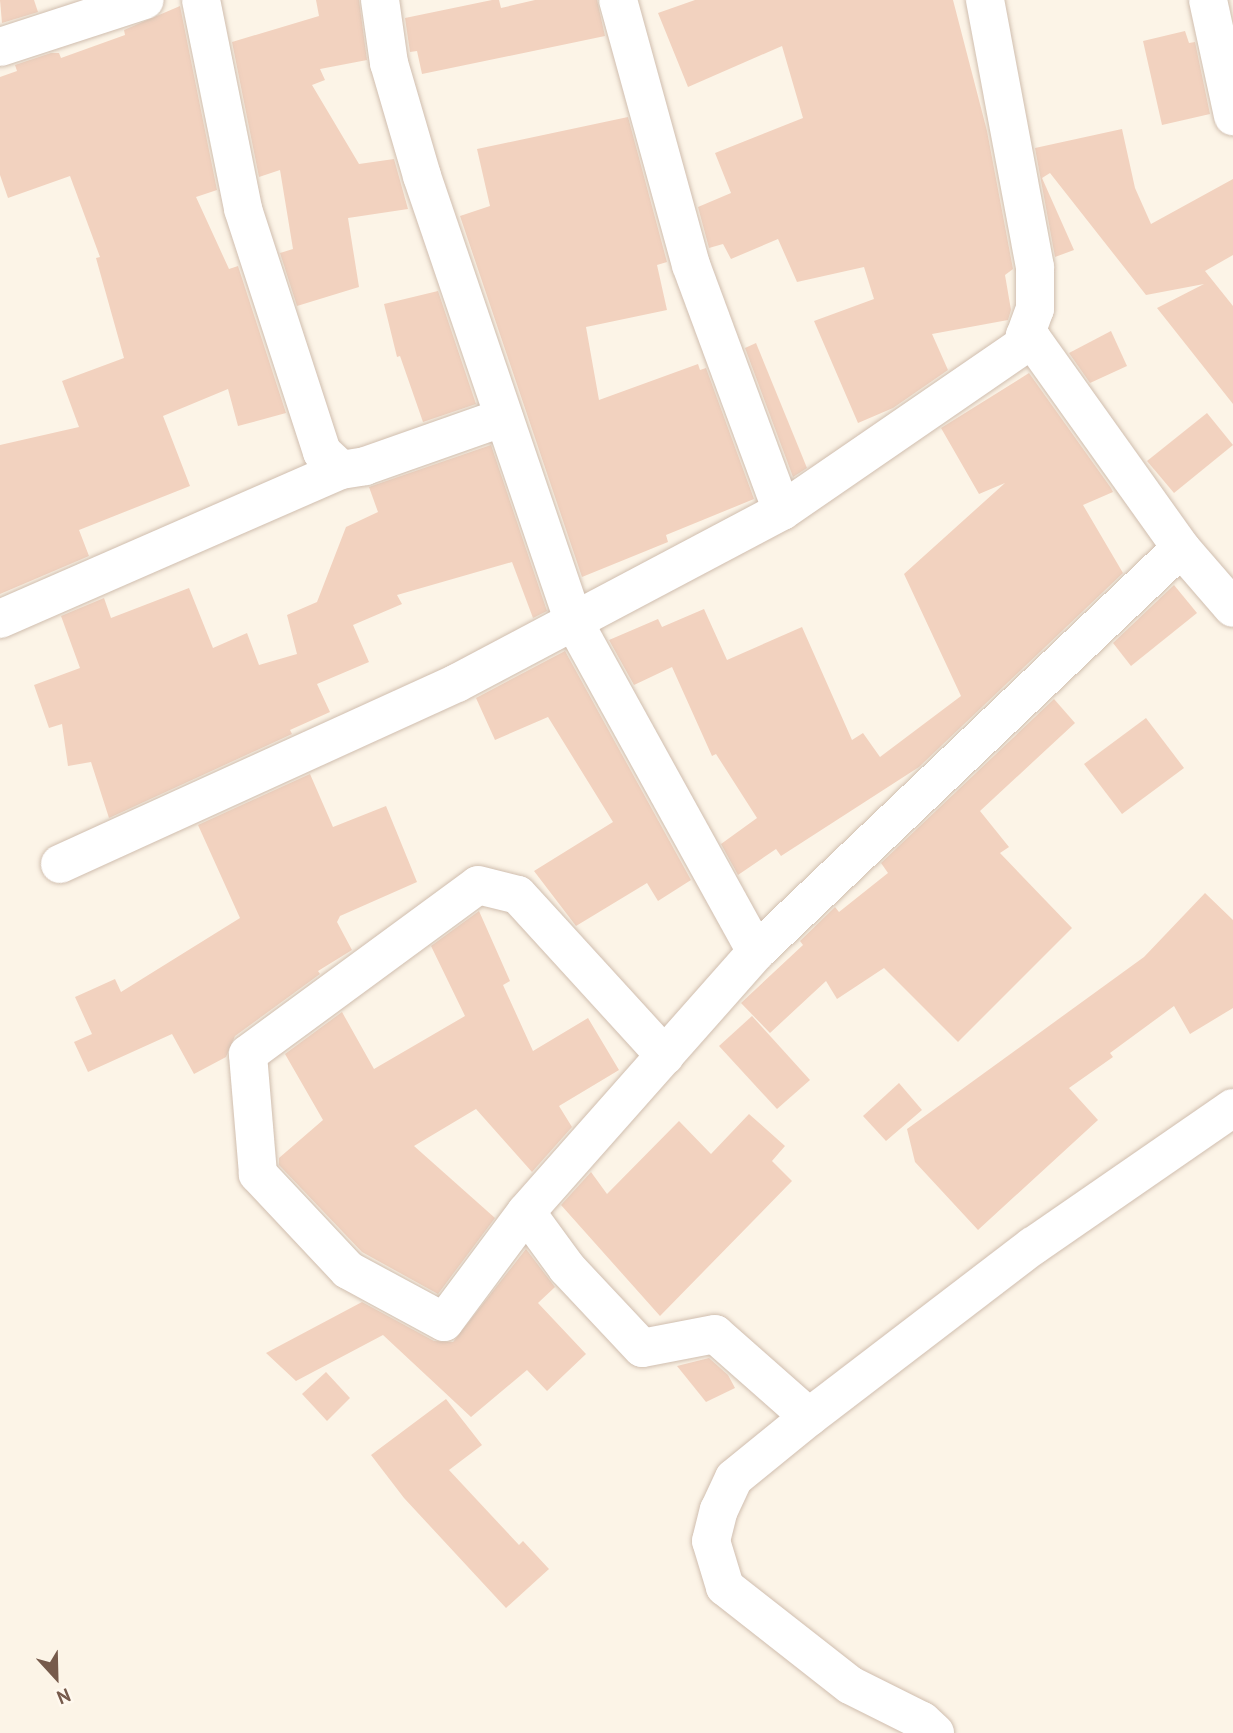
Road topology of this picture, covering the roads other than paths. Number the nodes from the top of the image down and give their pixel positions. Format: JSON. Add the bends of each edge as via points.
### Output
{"nodes":[{"id":1,"x":145,"y":0,"type":"edge"},
{"id":2,"x":201,"y":0,"type":"edge"},
{"id":3,"x":380,"y":0,"type":"edge"},
{"id":4,"x":618,"y":0,"type":"edge"},
{"id":5,"x":985,"y":0,"type":"edge"},
{"id":6,"x":1208,"y":0,"type":"edge"},
{"id":7,"x":0,"y":47,"type":"edge"},
{"id":8,"x":1233,"y":116,"type":"edge"},
{"id":9,"x":1032,"y":339,"type":"junction"},
{"id":10,"x":504,"y":417,"type":"junction"},
{"id":11,"x":341,"y":470,"type":"junction"},
{"id":12,"x":782,"y":512,"type":"junction"},
{"id":13,"x":1181,"y":548,"type":"junction"},
{"id":14,"x":1233,"y":608,"type":"edge"},
{"id":15,"x":0,"y":619,"type":"edge"},
{"id":16,"x":574,"y":622,"type":"junction"},
{"id":17,"x":60,"y":864,"type":"dead end"},
{"id":18,"x":756,"y":952,"type":"junction"},
{"id":19,"x":665,"y":1056,"type":"junction"},
{"id":20,"x":1233,"y":1108,"type":"edge"},
{"id":21,"x":526,"y":1212,"type":"junction"},
{"id":22,"x":809,"y":1417,"type":"junction"},
{"id":23,"x":935,"y":1733,"type":"edge"}],
"edges":[{"from":1,"to":7,"type":"street"},
{"from":2,"to":11,"type":"street","via":[[243,209],[322,452]]},
{"from":3,"to":10,"type":"street","via":[[389,63],[422,176]]},
{"from":4,"to":12,"type":"street","via":[[691,265]]},
{"from":5,"to":9,"type":"street","via":[[1035,267],[1035,309],[1025,336]]},
{"from":6,"to":8,"type":"street"},
{"from":9,"to":12,"type":"street"},
{"from":9,"to":13,"type":"street"},
{"from":10,"to":11,"type":"street","via":[[365,466]]},
{"from":10,"to":16,"type":"street"},
{"from":11,"to":15,"type":"street"},
{"from":12,"to":16,"type":"street"},
{"from":13,"to":14,"type":"street"},
{"from":13,"to":18,"type":"street"},
{"from":16,"to":17,"type":"street","via":[[457,683]]},
{"from":16,"to":18,"type":"street"},
{"from":18,"to":19,"type":"street"},
{"from":19,"to":21,"type":"street"},
{"from":19,"to":21,"type":"street","via":[[518,895],[478,885],[248,1054],[258,1174],[348,1270],[444,1322]]},
{"from":20,"to":22,"type":"street","via":[[1033,1247]]},
{"from":21,"to":22,"type":"street","via":[[567,1269],[642,1348],[715,1334]]},
{"from":22,"to":23,"type":"street","via":[[734,1478],[711,1541],[725,1587],[850,1685],[922,1721]]}]}
